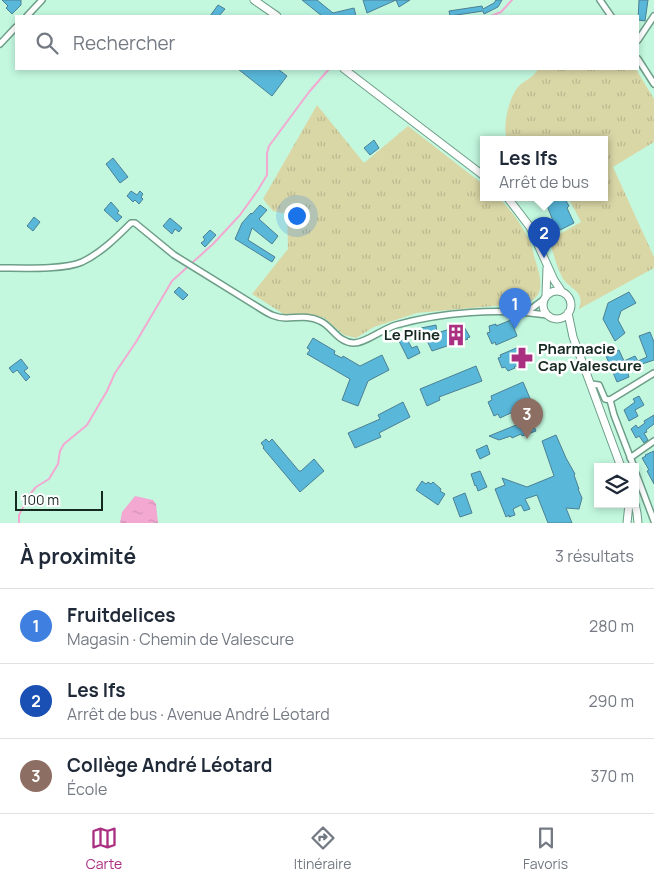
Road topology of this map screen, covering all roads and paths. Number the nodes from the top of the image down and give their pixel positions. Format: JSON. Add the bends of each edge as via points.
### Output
{"nodes":[{"id":1,"x":42,"y":0,"type":"edge"},
{"id":2,"x":254,"y":0,"type":"edge"},
{"id":3,"x":600,"y":0,"type":"edge"},
{"id":4,"x":260,"y":3,"type":"edge"},
{"id":5,"x":28,"y":15,"type":"edge"},
{"id":6,"x":275,"y":15,"type":"edge"},
{"id":7,"x":610,"y":15,"type":"edge"},
{"id":8,"x":654,"y":16,"type":"edge"},
{"id":9,"x":15,"y":28,"type":"edge"},
{"id":10,"x":639,"y":38,"type":"edge"},
{"id":11,"x":0,"y":44,"type":"edge"},
{"id":12,"x":639,"y":61,"type":"edge"},
{"id":13,"x":345,"y":70,"type":"edge"},
{"id":14,"x":654,"y":84,"type":"edge"},
{"id":15,"x":480,"y":173,"type":"edge"},
{"id":16,"x":510,"y":201,"type":"edge"},
{"id":17,"x":547,"y":265,"type":"junction"},
{"id":18,"x":0,"y":268,"type":"edge"},
{"id":19,"x":562,"y":292,"type":"junction"},
{"id":20,"x":545,"y":298,"type":"junction"},
{"id":21,"x":526,"y":312,"type":"junction"},
{"id":22,"x":568,"y":313,"type":"junction"},
{"id":23,"x":547,"y":315,"type":"junction"},
{"id":24,"x":558,"y":319,"type":"junction"},
{"id":25,"x":573,"y":337,"type":"junction"},
{"id":26,"x":654,"y":373,"type":"edge"},
{"id":27,"x":591,"y":384,"type":"junction"},
{"id":28,"x":610,"y":400,"type":"junction"},
{"id":29,"x":654,"y":441,"type":"edge"},
{"id":30,"x":630,"y":458,"type":"junction"},
{"id":31,"x":620,"y":463,"type":"edge"},
{"id":32,"x":632,"y":463,"type":"edge"},
{"id":33,"x":639,"y":482,"type":"edge"},
{"id":34,"x":631,"y":508,"type":"edge"},
{"id":35,"x":632,"y":508,"type":"edge"},
{"id":36,"x":635,"y":508,"type":"edge"},
{"id":37,"x":654,"y":521,"type":"edge"},
{"id":38,"x":627,"y":523,"type":"edge"},
{"id":39,"x":632,"y":523,"type":"edge"},
{"id":40,"x":638,"y":523,"type":"edge"}],
"edges":[{"from":1,"to":5,"type":"street"},
{"from":2,"to":4,"type":"main road"},
{"from":3,"to":7,"type":"street"},
{"from":4,"to":6,"type":"main road"},
{"from":8,"to":10,"type":"street"},
{"from":9,"to":11,"type":"street"},
{"from":12,"to":14,"type":"street"},
{"from":13,"to":15,"type":"main road"},
{"from":16,"to":17,"type":"main road","via":[[530,227]]},
{"from":17,"to":19,"type":"main road"},
{"from":17,"to":20,"type":"main road"},
{"from":18,"to":21,"type":"street","via":[[63,266],[81,262],[135,223],[189,264],[273,316],[314,318],[343,340],[355,343],[389,327],[420,319],[486,311]]},
{"from":19,"to":20,"type":"main road","via":[[552,292]]},
{"from":19,"to":22,"type":"main road","via":[[570,303]]},
{"from":20,"to":21,"type":"street"},
{"from":20,"to":23,"type":"main road","via":[[543,308]]},
{"from":21,"to":23,"type":"street"},
{"from":22,"to":24,"type":"main road"},
{"from":22,"to":25,"type":"main road"},
{"from":23,"to":24,"type":"main road"},
{"from":24,"to":25,"type":"main road"},
{"from":25,"to":27,"type":"main road"},
{"from":26,"to":28,"type":"street"},
{"from":27,"to":28,"type":"street","via":[[599,385],[605,399]]},
{"from":27,"to":31,"type":"main road"},
{"from":28,"to":30,"type":"street"},
{"from":29,"to":30,"type":"street"},
{"from":30,"to":32,"type":"street"},
{"from":33,"to":37,"type":"street"},
{"from":34,"to":38,"type":"main road"},
{"from":35,"to":39,"type":"main road"},
{"from":36,"to":40,"type":"main road"}]}
